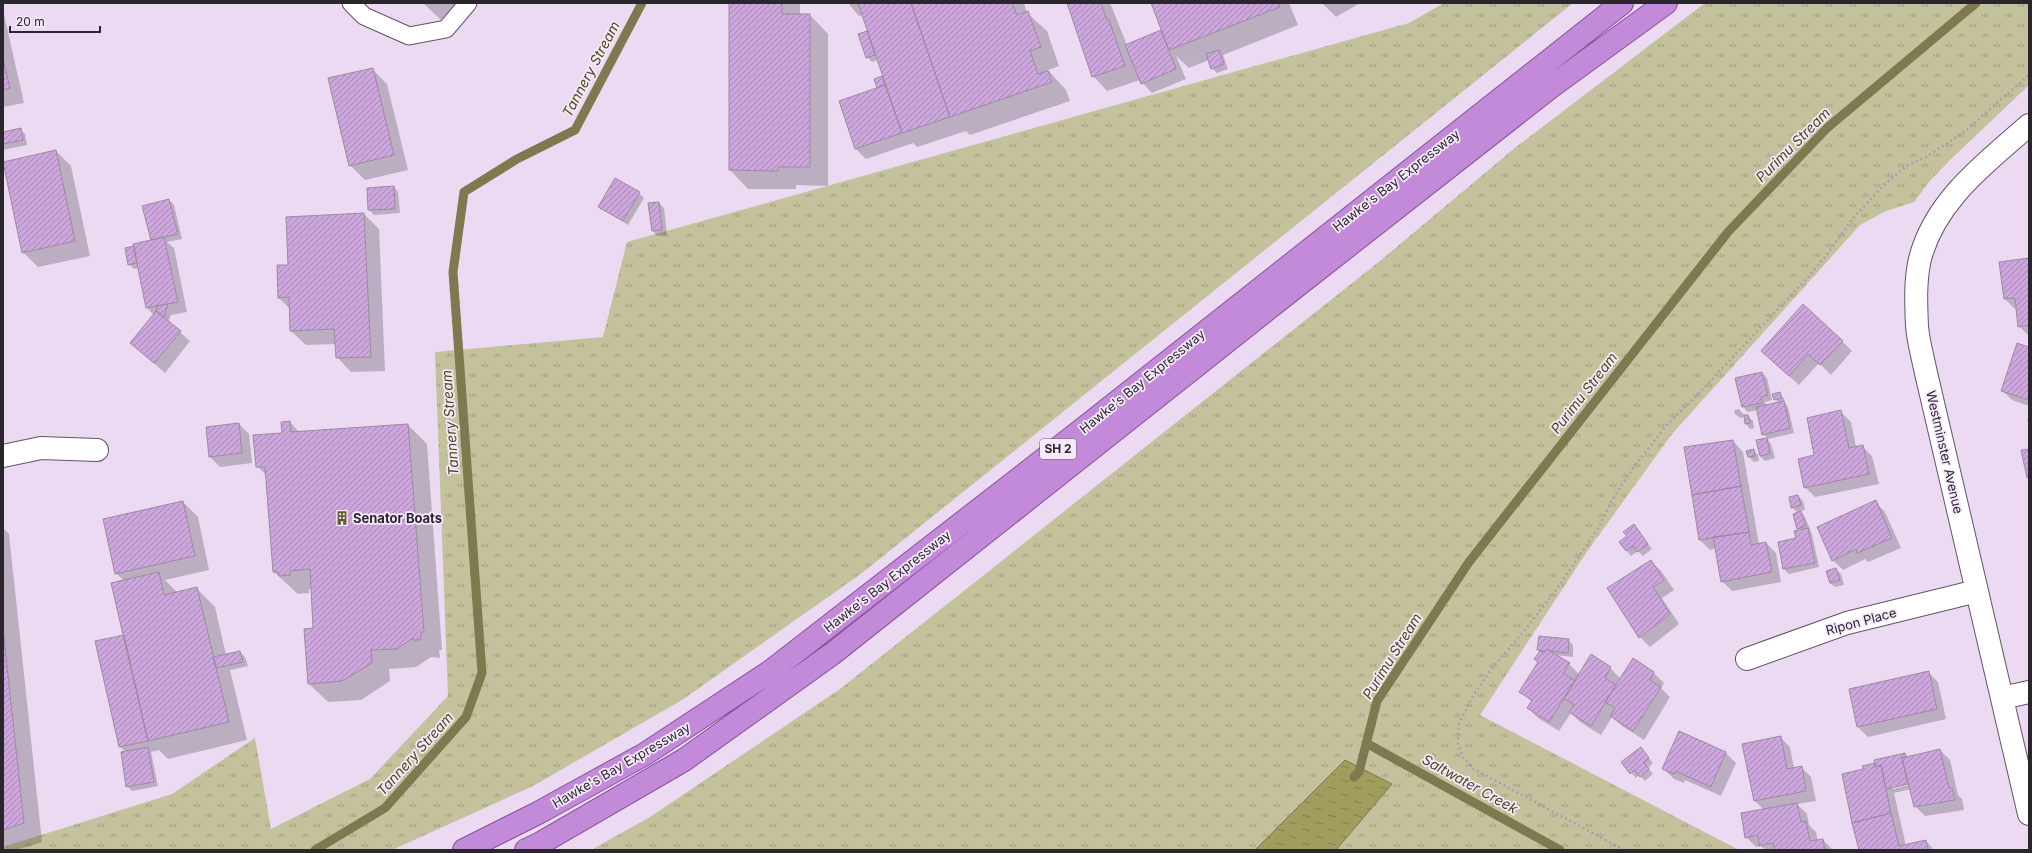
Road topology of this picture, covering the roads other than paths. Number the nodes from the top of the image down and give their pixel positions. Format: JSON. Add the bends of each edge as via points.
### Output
{"nodes":[{"id":1,"x":351,"y":3,"type":"edge"},
{"id":2,"x":468,"y":3,"type":"edge"},
{"id":3,"x":1622,"y":3,"type":"edge"},
{"id":4,"x":1666,"y":3,"type":"edge"},
{"id":5,"x":2029,"y":125,"type":"edge"},
{"id":6,"x":97,"y":450,"type":"dead end"},
{"id":7,"x":3,"y":456,"type":"edge"},
{"id":8,"x":1977,"y":591,"type":"junction"},
{"id":9,"x":1747,"y":660,"type":"dead end"},
{"id":10,"x":2029,"y":692,"type":"edge"},
{"id":11,"x":2002,"y":698,"type":"junction"},
{"id":12,"x":2029,"y":814,"type":"edge"},
{"id":13,"x":464,"y":850,"type":"edge"},
{"id":14,"x":526,"y":850,"type":"edge"}],
"edges":[{"from":1,"to":2,"type":"lane","via":[[364,16],[409,36],[446,29]]},
{"from":3,"to":13,"type":"highway","name":"Hawke's Bay Expressway","number":"SH 2","via":[[1079,432],[771,671],[645,754]]},
{"from":4,"to":14,"type":"highway","name":"Hawke's Bay Expressway","number":"SH 2","via":[[1546,90],[832,654],[684,760]]},
{"from":5,"to":8,"type":"street","name":"Westminster Avenue","via":[[1973,174],[1946,204],[1928,236],[1920,260],[1916,287],[1919,335]]},
{"from":6,"to":7,"type":"street","via":[[41,448]]},
{"from":8,"to":9,"type":"street","name":"Ripon Place","via":[[1847,623]]},
{"from":8,"to":11,"type":"street","name":"Westminster Avenue"},
{"from":10,"to":11,"type":"street"},
{"from":11,"to":12,"type":"street","name":"Westminster Avenue"}]}
